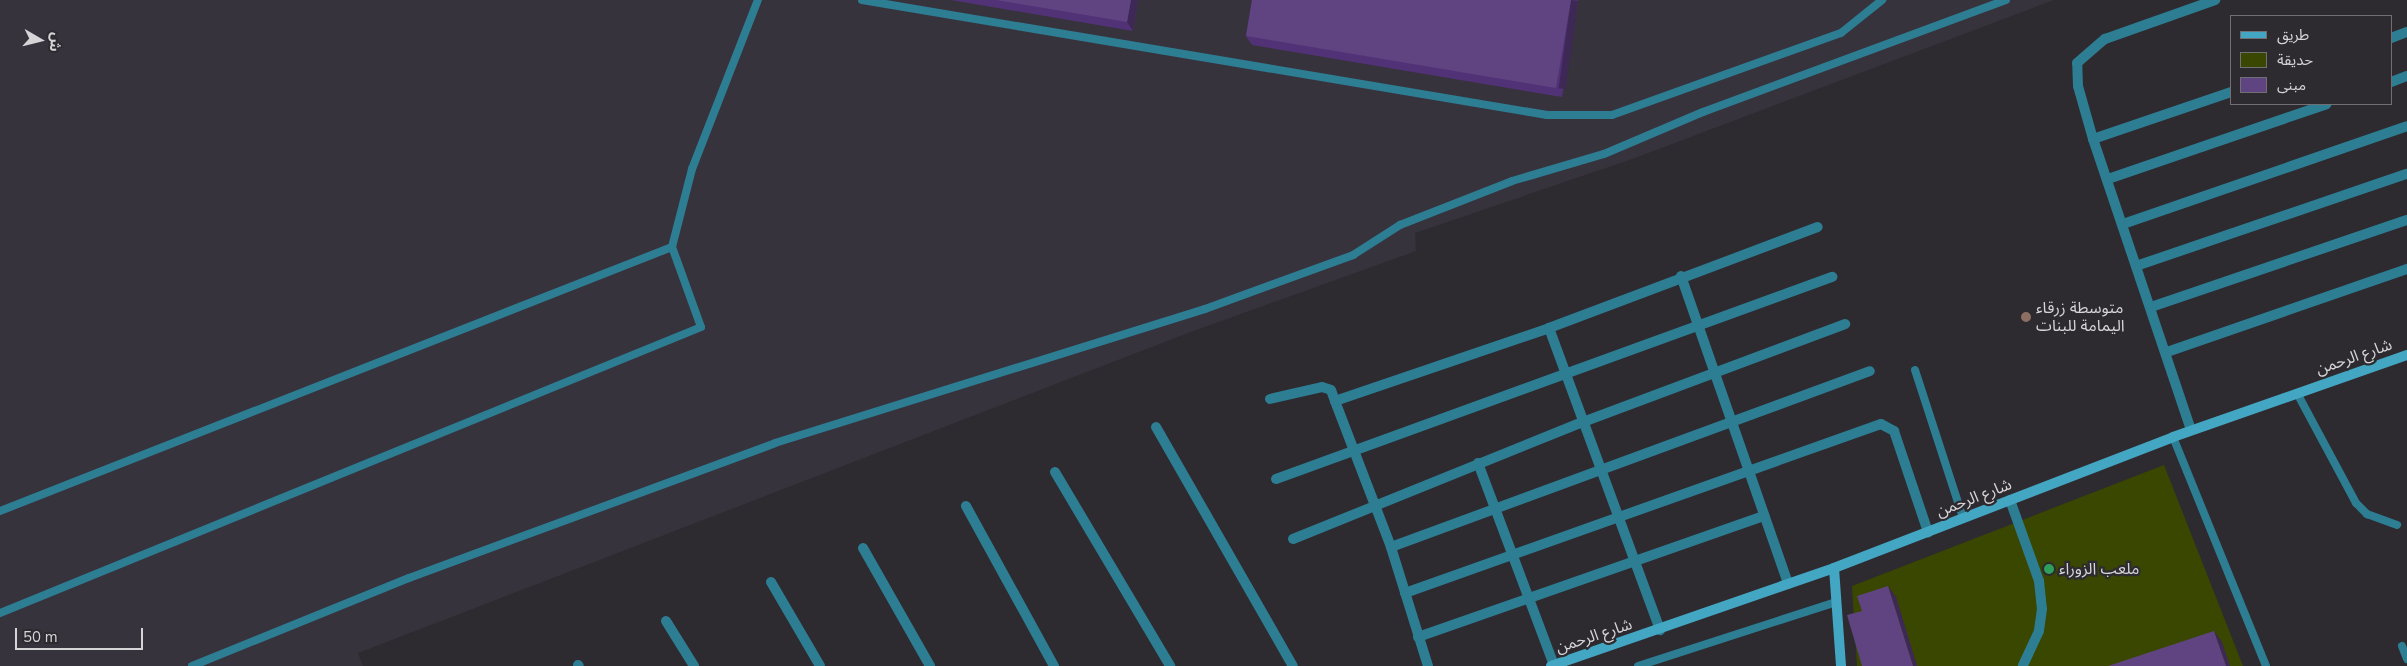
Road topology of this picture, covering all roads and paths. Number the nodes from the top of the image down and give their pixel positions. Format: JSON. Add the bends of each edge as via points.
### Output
{"nodes":[{"id":1,"x":758,"y":0,"type":"edge"},
{"id":2,"x":862,"y":0,"type":"edge"},
{"id":3,"x":1882,"y":0,"type":"edge"},
{"id":4,"x":2006,"y":0,"type":"edge"},
{"id":5,"x":2215,"y":0,"type":"edge"},
{"id":6,"x":2407,"y":32,"type":"edge"},
{"id":7,"x":2392,"y":38,"type":"edge"},
{"id":8,"x":2407,"y":76,"type":"edge"},
{"id":9,"x":2392,"y":82,"type":"edge"},
{"id":10,"x":2230,"y":92,"type":"edge"},
{"id":11,"x":2324,"y":105,"type":"edge"},
{"id":12,"x":2407,"y":126,"type":"edge"},
{"id":13,"x":2094,"y":139,"type":"junction"},
{"id":14,"x":2407,"y":174,"type":"edge"},
{"id":15,"x":2108,"y":179,"type":"junction"},
{"id":16,"x":2407,"y":220,"type":"edge"},
{"id":17,"x":2123,"y":224,"type":"junction"},
{"id":18,"x":1818,"y":228,"type":"dead end"},
{"id":19,"x":672,"y":247,"type":"junction"},
{"id":20,"x":2136,"y":266,"type":"junction"},
{"id":21,"x":2407,"y":270,"type":"edge"},
{"id":22,"x":1681,"y":276,"type":"junction"},
{"id":23,"x":1832,"y":277,"type":"dead end"},
{"id":24,"x":2151,"y":307,"type":"junction"},
{"id":25,"x":1845,"y":324,"type":"dead end"},
{"id":26,"x":1698,"y":326,"type":"junction"},
{"id":27,"x":1549,"y":328,"type":"junction"},
{"id":28,"x":2167,"y":352,"type":"junction"},
{"id":29,"x":2407,"y":355,"type":"edge"},
{"id":30,"x":1915,"y":370,"type":"dead end"},
{"id":31,"x":1870,"y":371,"type":"dead end"},
{"id":32,"x":1714,"y":373,"type":"junction"},
{"id":33,"x":1566,"y":374,"type":"junction"},
{"id":34,"x":2297,"y":393,"type":"junction"},
{"id":35,"x":1270,"y":399,"type":"dead end"},
{"id":36,"x":1335,"y":401,"type":"junction"},
{"id":37,"x":1731,"y":421,"type":"junction"},
{"id":38,"x":1583,"y":422,"type":"junction"},
{"id":39,"x":1156,"y":428,"type":"dead end"},
{"id":40,"x":2191,"y":430,"type":"junction"},
{"id":41,"x":2173,"y":437,"type":"junction"},
{"id":42,"x":1351,"y":450,"type":"junction"},
{"id":43,"x":1478,"y":463,"type":"junction"},
{"id":44,"x":1748,"y":469,"type":"junction"},
{"id":45,"x":1601,"y":470,"type":"junction"},
{"id":46,"x":1055,"y":472,"type":"dead end"},
{"id":47,"x":1276,"y":479,"type":"dead end"},
{"id":48,"x":2010,"y":500,"type":"junction"},
{"id":49,"x":1376,"y":504,"type":"junction"},
{"id":50,"x":966,"y":506,"type":"dead end"},
{"id":51,"x":1494,"y":509,"type":"junction"},
{"id":52,"x":0,"y":511,"type":"edge"},
{"id":53,"x":1618,"y":516,"type":"junction"},
{"id":54,"x":1764,"y":516,"type":"junction"},
{"id":55,"x":1963,"y":518,"type":"junction"},
{"id":56,"x":2397,"y":525,"type":"dead end"},
{"id":57,"x":1928,"y":532,"type":"junction"},
{"id":58,"x":1293,"y":539,"type":"dead end"},
{"id":59,"x":1391,"y":547,"type":"junction"},
{"id":60,"x":863,"y":548,"type":"dead end"},
{"id":61,"x":1511,"y":554,"type":"junction"},
{"id":62,"x":1634,"y":561,"type":"junction"},
{"id":63,"x":1834,"y":568,"type":"junction"},
{"id":64,"x":771,"y":582,"type":"dead end"},
{"id":65,"x":1788,"y":584,"type":"junction"},
{"id":66,"x":1405,"y":592,"type":"junction"},
{"id":67,"x":1530,"y":598,"type":"junction"},
{"id":68,"x":1836,"y":602,"type":"junction"},
{"id":69,"x":0,"y":613,"type":"edge"},
{"id":70,"x":666,"y":621,"type":"dead end"},
{"id":71,"x":1660,"y":630,"type":"junction"},
{"id":72,"x":1418,"y":637,"type":"junction"},
{"id":73,"x":2402,"y":646,"type":"dead end"},
{"id":74,"x":2407,"y":659,"type":"edge"},
{"id":75,"x":1553,"y":665,"type":"edge"},
{"id":76,"x":192,"y":666,"type":"edge"},
{"id":77,"x":694,"y":666,"type":"edge"},
{"id":78,"x":820,"y":666,"type":"edge"},
{"id":79,"x":930,"y":666,"type":"edge"},
{"id":80,"x":1054,"y":666,"type":"edge"},
{"id":81,"x":1170,"y":666,"type":"edge"},
{"id":82,"x":1292,"y":666,"type":"edge"},
{"id":83,"x":1428,"y":666,"type":"edge"},
{"id":84,"x":1638,"y":666,"type":"edge"},
{"id":85,"x":1841,"y":666,"type":"edge"},
{"id":86,"x":2023,"y":666,"type":"edge"},
{"id":87,"x":2266,"y":666,"type":"edge"}],
"edges":[{"from":1,"to":19,"type":"lane","via":[[692,169]]},
{"from":2,"to":3,"type":"lane","via":[[1547,115],[1602,115],[1841,33]]},
{"from":4,"to":76,"type":"lane","via":[[1703,112],[1604,154],[1512,181],[1400,225],[1353,255],[1204,309],[775,443],[410,578]]},
{"from":5,"to":13,"type":"street","via":[[2105,40],[2085,52],[2077,63],[2078,86]]},
{"from":6,"to":7,"type":"street"},
{"from":8,"to":9,"type":"street"},
{"from":10,"to":13,"type":"street"},
{"from":11,"to":15,"type":"street"},
{"from":12,"to":17,"type":"street"},
{"from":13,"to":15,"type":"street"},
{"from":14,"to":20,"type":"street"},
{"from":15,"to":17,"type":"street"},
{"from":16,"to":24,"type":"street"},
{"from":17,"to":20,"type":"street"},
{"from":18,"to":22,"type":"street"},
{"from":19,"to":52,"type":"lane"},
{"from":19,"to":69,"type":"lane","via":[[701,327]]},
{"from":20,"to":24,"type":"street"},
{"from":21,"to":28,"type":"street"},
{"from":22,"to":26,"type":"street"},
{"from":22,"to":27,"type":"street"},
{"from":23,"to":26,"type":"street"},
{"from":24,"to":28,"type":"street"},
{"from":25,"to":32,"type":"street"},
{"from":26,"to":32,"type":"street"},
{"from":26,"to":33,"type":"street"},
{"from":27,"to":33,"type":"street"},
{"from":27,"to":36,"type":"street"},
{"from":28,"to":40,"type":"street"},
{"from":29,"to":34,"type":"street","name":"شارع الرحمن"},
{"from":30,"to":55,"type":"lane"},
{"from":31,"to":37,"type":"street"},
{"from":32,"to":37,"type":"street"},
{"from":32,"to":38,"type":"street"},
{"from":33,"to":38,"type":"street"},
{"from":33,"to":42,"type":"street"},
{"from":34,"to":40,"type":"street","name":"شارع الرحمن"},
{"from":34,"to":56,"type":"lane","via":[[2356,503],[2366,514]]},
{"from":35,"to":36,"type":"street","via":[[1322,386],[1331,390]]},
{"from":36,"to":42,"type":"street"},
{"from":37,"to":44,"type":"street"},
{"from":37,"to":45,"type":"street"},
{"from":38,"to":43,"type":"street"},
{"from":38,"to":45,"type":"street"},
{"from":39,"to":82,"type":"street"},
{"from":40,"to":41,"type":"street","name":"شارع الرحمن"},
{"from":41,"to":48,"type":"street","name":"شارع الرحمن"},
{"from":41,"to":87,"type":"lane"},
{"from":42,"to":47,"type":"street"},
{"from":42,"to":49,"type":"street"},
{"from":43,"to":49,"type":"street"},
{"from":43,"to":51,"type":"street"},
{"from":44,"to":53,"type":"street"},
{"from":44,"to":54,"type":"street"},
{"from":44,"to":57,"type":"street","via":[[1880,424],[1888,426]]},
{"from":45,"to":51,"type":"street"},
{"from":45,"to":53,"type":"street"},
{"from":46,"to":81,"type":"street"},
{"from":48,"to":55,"type":"street","name":"شارع الرحمن"},
{"from":48,"to":86,"type":"street","via":[[2040,581],[2040,631]]},
{"from":49,"to":58,"type":"street"},
{"from":49,"to":59,"type":"street"},
{"from":50,"to":80,"type":"street"},
{"from":51,"to":59,"type":"street"},
{"from":51,"to":61,"type":"street"},
{"from":53,"to":61,"type":"street"},
{"from":53,"to":62,"type":"street"},
{"from":54,"to":62,"type":"street"},
{"from":54,"to":65,"type":"street"},
{"from":55,"to":57,"type":"street","name":"شارع الرحمن"},
{"from":57,"to":63,"type":"street","name":"شارع الرحمن"},
{"from":59,"to":66,"type":"street"},
{"from":60,"to":79,"type":"street"},
{"from":61,"to":66,"type":"street"},
{"from":61,"to":67,"type":"street"},
{"from":62,"to":67,"type":"street"},
{"from":62,"to":71,"type":"street"},
{"from":63,"to":65,"type":"street","name":"شارع الرحمن"},
{"from":63,"to":68,"type":"street"},
{"from":64,"to":78,"type":"street"},
{"from":65,"to":71,"type":"street","name":"شارع الرحمن"},
{"from":66,"to":72,"type":"street"},
{"from":67,"to":72,"type":"street"},
{"from":67,"to":75,"type":"street"},
{"from":68,"to":84,"type":"lane"},
{"from":68,"to":85,"type":"street"},
{"from":70,"to":77,"type":"street"},
{"from":71,"to":75,"type":"street","name":"شارع الرحمن"},
{"from":72,"to":83,"type":"street"},
{"from":73,"to":74,"type":"lane"}]}
